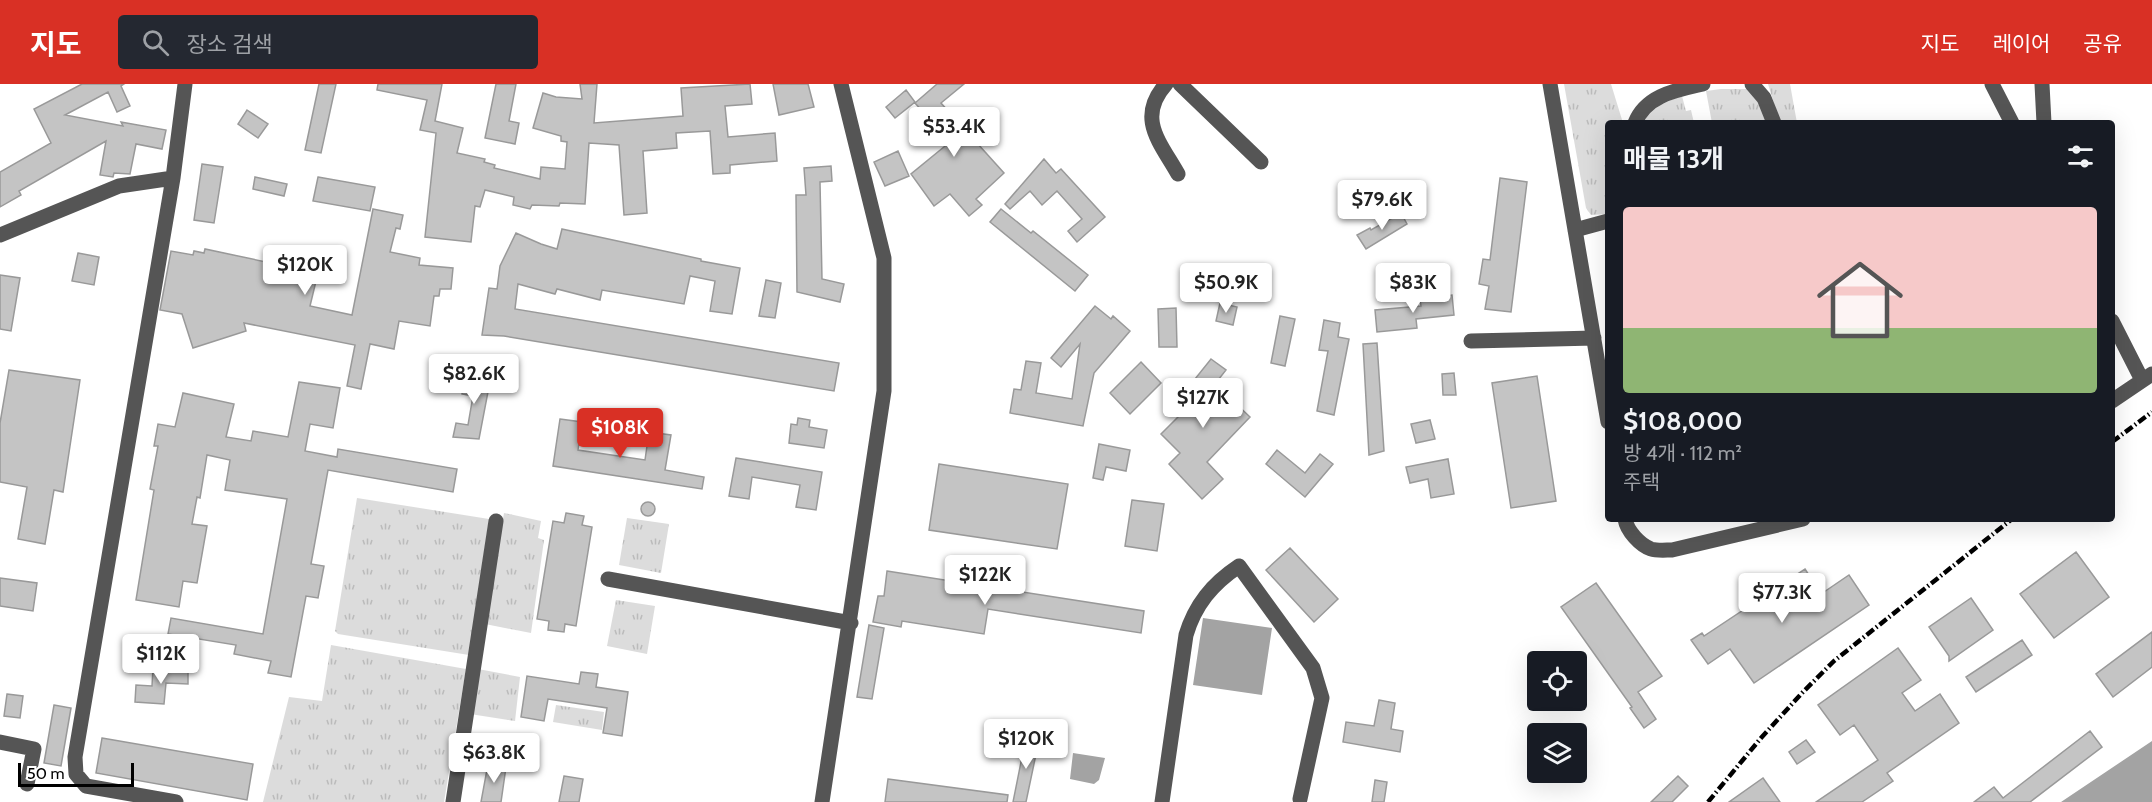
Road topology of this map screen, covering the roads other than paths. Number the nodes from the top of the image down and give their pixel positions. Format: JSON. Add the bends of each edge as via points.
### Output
{"nodes":[{"id":1,"x":185,"y":84,"type":"edge"},
{"id":2,"x":841,"y":84,"type":"edge"},
{"id":3,"x":1166,"y":84,"type":"edge"},
{"id":4,"x":1180,"y":84,"type":"edge"},
{"id":5,"x":1550,"y":84,"type":"edge"},
{"id":6,"x":1704,"y":84,"type":"edge"},
{"id":7,"x":1752,"y":84,"type":"edge"},
{"id":8,"x":1992,"y":84,"type":"edge"},
{"id":9,"x":2042,"y":84,"type":"edge"},
{"id":10,"x":1637,"y":120,"type":"edge"},
{"id":11,"x":1773,"y":120,"type":"edge"},
{"id":12,"x":2010,"y":120,"type":"edge"},
{"id":13,"x":2044,"y":120,"type":"edge"},
{"id":14,"x":1261,"y":162,"type":"dead end"},
{"id":15,"x":1178,"y":174,"type":"dead end"},
{"id":16,"x":173,"y":178,"type":"junction"},
{"id":17,"x":1605,"y":222,"type":"edge"},
{"id":18,"x":1575,"y":230,"type":"junction"},
{"id":19,"x":0,"y":235,"type":"edge"},
{"id":20,"x":2115,"y":326,"type":"edge"},
{"id":21,"x":1593,"y":338,"type":"junction"},
{"id":22,"x":1471,"y":341,"type":"dead end"},
{"id":23,"x":2147,"y":377,"type":"edge"},
{"id":24,"x":2115,"y":399,"type":"edge"},
{"id":25,"x":1605,"y":405,"type":"edge"},
{"id":26,"x":496,"y":521,"type":"dead end"},
{"id":27,"x":1626,"y":522,"type":"edge"},
{"id":28,"x":1790,"y":522,"type":"edge"},
{"id":29,"x":608,"y":579,"type":"dead end"},
{"id":30,"x":850,"y":623,"type":"junction"},
{"id":31,"x":0,"y":742,"type":"edge"},
{"id":32,"x":27,"y":783,"type":"dead end"},
{"id":33,"x":1300,"y":799,"type":"dead end"},
{"id":34,"x":176,"y":802,"type":"edge"},
{"id":35,"x":453,"y":802,"type":"edge"},
{"id":36,"x":822,"y":802,"type":"edge"},
{"id":37,"x":1162,"y":802,"type":"edge"}],
"edges":[{"from":1,"to":16,"type":"street"},
{"from":2,"to":30,"type":"street","via":[[884,258],[884,391]]},
{"from":3,"to":15,"type":"street","via":[[1157,94],[1151,111],[1152,127]]},
{"from":4,"to":14,"type":"street"},
{"from":5,"to":18,"type":"street"},
{"from":6,"to":10,"type":"street","via":[[1660,97],[1646,106]]},
{"from":7,"to":11,"type":"street","via":[[1764,98]]},
{"from":8,"to":12,"type":"street"},
{"from":9,"to":13,"type":"street"},
{"from":16,"to":19,"type":"street","via":[[119,186]]},
{"from":16,"to":34,"type":"street","via":[[75,757],[76,774],[86,786]]},
{"from":17,"to":18,"type":"street"},
{"from":18,"to":21,"type":"street"},
{"from":20,"to":23,"type":"street"},
{"from":21,"to":22,"type":"street"},
{"from":21,"to":25,"type":"street"},
{"from":23,"to":24,"type":"street"},
{"from":26,"to":35,"type":"street"},
{"from":27,"to":28,"type":"street","via":[[1636,539],[1651,549],[1672,550]]},
{"from":29,"to":30,"type":"street"},
{"from":30,"to":36,"type":"street"},
{"from":31,"to":32,"type":"street","via":[[34,749]]},
{"from":33,"to":37,"type":"street","via":[[1322,698],[1313,668],[1239,566],[1224,575],[1192,615]]}]}
